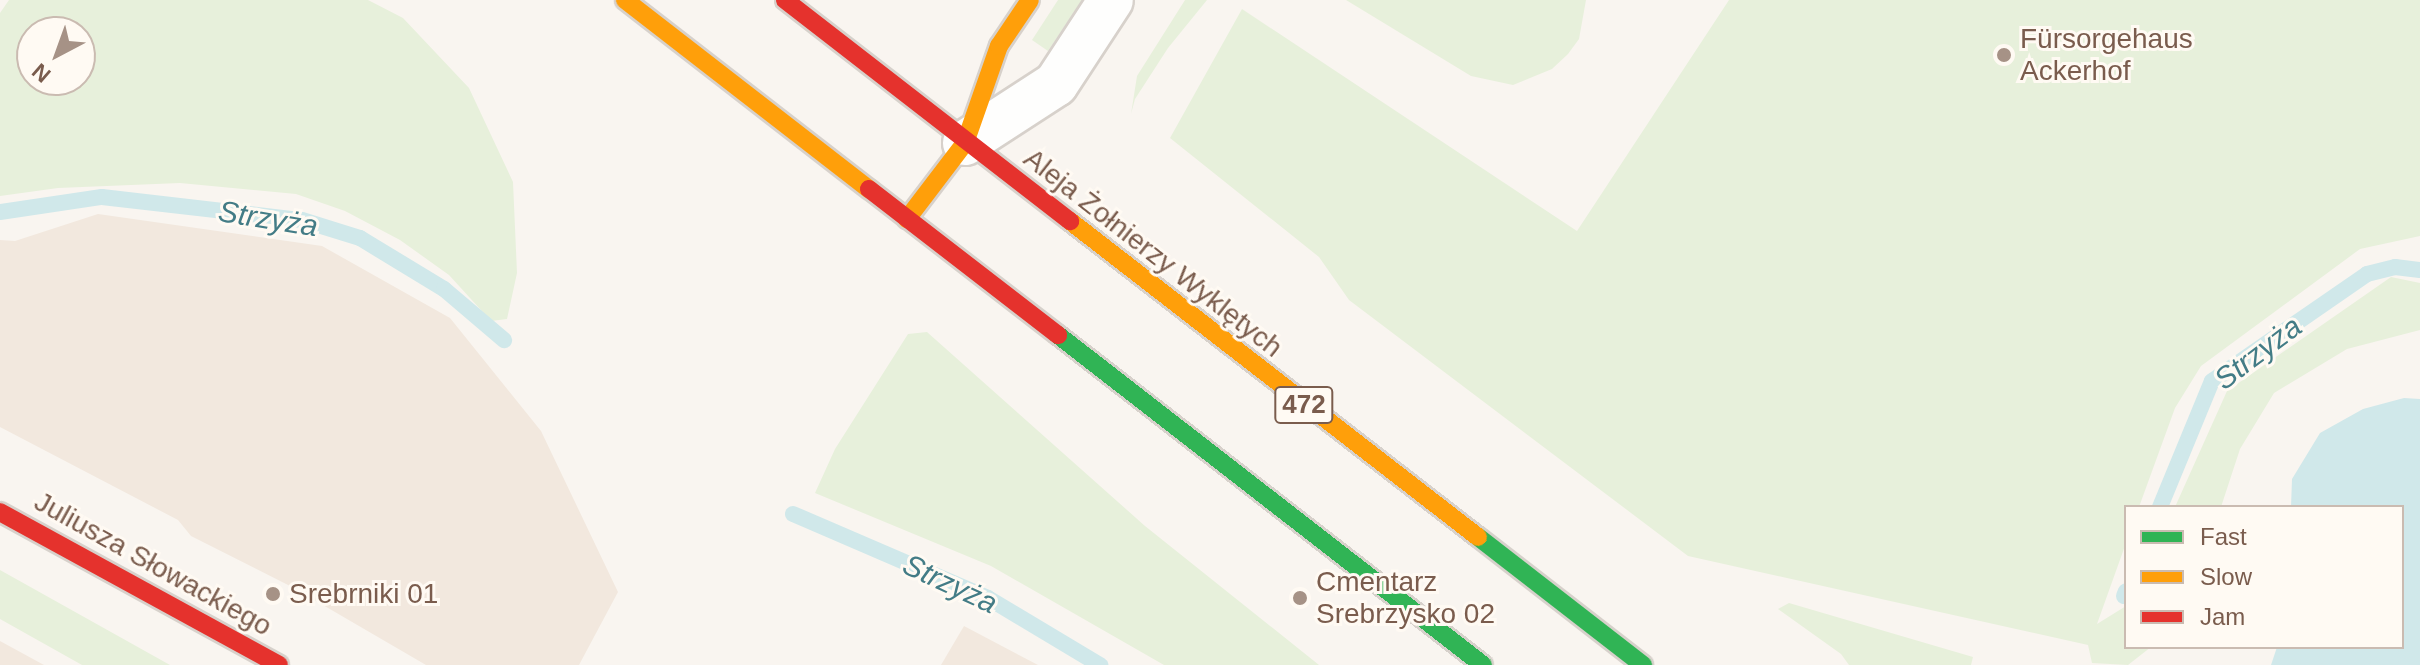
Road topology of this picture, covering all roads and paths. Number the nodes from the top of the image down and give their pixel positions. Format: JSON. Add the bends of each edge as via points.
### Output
{"nodes":[{"id":1,"x":625,"y":0,"type":"edge"},
{"id":2,"x":785,"y":0,"type":"edge"},
{"id":3,"x":1030,"y":0,"type":"edge"},
{"id":4,"x":1111,"y":0,"type":"edge"},
{"id":5,"x":965,"y":143,"type":"junction"},
{"id":6,"x":907,"y":219,"type":"junction"},
{"id":7,"x":0,"y":512,"type":"edge"},
{"id":8,"x":279,"y":665,"type":"edge"},
{"id":9,"x":1483,"y":665,"type":"edge"},
{"id":10,"x":1643,"y":665,"type":"edge"}],
"edges":[{"from":1,"to":6,"type":"main road"},
{"from":2,"to":5,"type":"main road","name":"Aleja Żołnierzy Wyklętych","number":"472"},
{"from":3,"to":5,"type":"main road","via":[[999,46]]},
{"from":4,"to":5,"type":"street","via":[[1056,84]]},
{"from":5,"to":6,"type":"main road"},
{"from":5,"to":10,"type":"main road","name":"Aleja Żołnierzy Wyklętych","number":"472"},
{"from":6,"to":9,"type":"main road"},
{"from":7,"to":8,"type":"main road","name":"Juliusza Słowackiego"}]}
